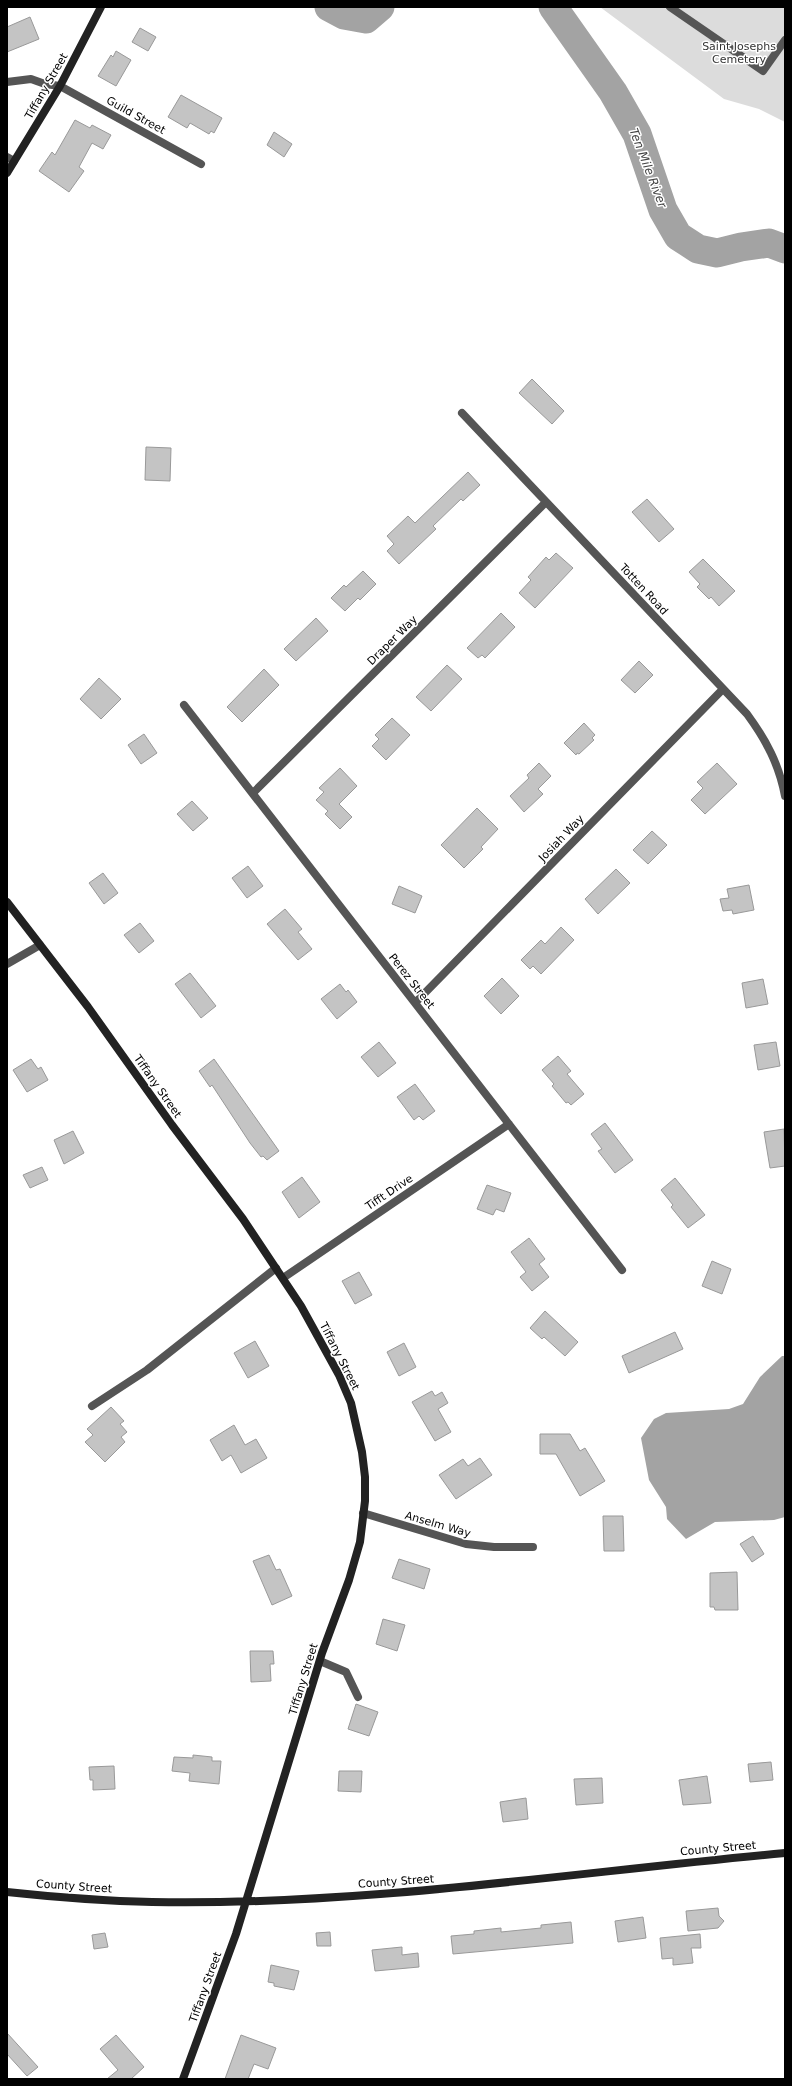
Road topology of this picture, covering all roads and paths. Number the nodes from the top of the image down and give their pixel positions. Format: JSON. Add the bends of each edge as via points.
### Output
{"nodes":[{"id":1,"x":101,"y":7,"type":"edge"},
{"id":2,"x":670,"y":7,"type":"edge"},
{"id":3,"x":785,"y":40,"type":"edge"},
{"id":4,"x":7,"y":82,"type":"edge"},
{"id":5,"x":60,"y":86,"type":"junction"},
{"id":6,"x":11,"y":159,"type":"edge"},
{"id":7,"x":201,"y":164,"type":"dead end"},
{"id":8,"x":7,"y":174,"type":"edge"},
{"id":9,"x":462,"y":413,"type":"dead end"},
{"id":10,"x":546,"y":502,"type":"junction"},
{"id":11,"x":723,"y":689,"type":"junction"},
{"id":12,"x":184,"y":705,"type":"dead end"},
{"id":13,"x":253,"y":793,"type":"junction"},
{"id":14,"x":785,"y":796,"type":"edge"},
{"id":15,"x":7,"y":902,"type":"edge"},
{"id":16,"x":40,"y":945,"type":"junction"},
{"id":17,"x":7,"y":964,"type":"edge"},
{"id":18,"x":415,"y":1003,"type":"junction"},
{"id":19,"x":509,"y":1124,"type":"junction"},
{"id":20,"x":276,"y":1268,"type":"junction"},
{"id":21,"x":622,"y":1270,"type":"dead end"},
{"id":22,"x":283,"y":1278,"type":"junction"},
{"id":23,"x":92,"y":1406,"type":"dead end"},
{"id":24,"x":363,"y":1513,"type":"junction"},
{"id":25,"x":533,"y":1546,"type":"dead end"},
{"id":26,"x":320,"y":1661,"type":"junction"},
{"id":27,"x":358,"y":1696,"type":"dead end"},
{"id":28,"x":785,"y":1853,"type":"edge"},
{"id":29,"x":7,"y":1892,"type":"edge"},
{"id":30,"x":247,"y":1900,"type":"junction"},
{"id":31,"x":184,"y":2079,"type":"edge"}],
"edges":[{"from":1,"to":5,"type":"street","name":"Tiffany Street"},
{"from":2,"to":3,"type":"street","via":[[763,71]]},
{"from":4,"to":5,"type":"street","name":"Guild Street","via":[[31,79]]},
{"from":5,"to":6,"type":"street","name":"Tiffany Street"},
{"from":5,"to":7,"type":"street","name":"Guild Street"},
{"from":6,"to":8,"type":"street","name":"Tiffany Street"},
{"from":9,"to":10,"type":"street","name":"Totten Road"},
{"from":10,"to":11,"type":"street","name":"Totten Road"},
{"from":10,"to":13,"type":"street","name":"Draper Way"},
{"from":11,"to":14,"type":"street","name":"Totten Road","via":[[747,714],[761,734],[773,756]]},
{"from":11,"to":18,"type":"street","name":"Josiah Way"},
{"from":12,"to":13,"type":"street","name":"Perez Street"},
{"from":13,"to":18,"type":"street","name":"Perez Street"},
{"from":15,"to":16,"type":"street","name":"Tiffany Street"},
{"from":16,"to":17,"type":"street"},
{"from":16,"to":20,"type":"street","name":"Tiffany Street","via":[[243,1219]]},
{"from":18,"to":19,"type":"street","name":"Perez Street"},
{"from":19,"to":21,"type":"street","name":"Perez Street"},
{"from":19,"to":22,"type":"street","name":"Tifft Drive"},
{"from":20,"to":22,"type":"street","name":"Tiffany Street"},
{"from":20,"to":23,"type":"street","via":[[147,1370]]},
{"from":22,"to":24,"type":"street","name":"Tiffany Street","via":[[327,1351],[351,1403],[363,1458]]},
{"from":24,"to":25,"type":"street","name":"Anselm Way","via":[[466,1544],[494,1547]]},
{"from":24,"to":26,"type":"street","name":"Tiffany Street","via":[[360,1542]]},
{"from":26,"to":27,"type":"street","via":[[346,1672]]},
{"from":26,"to":30,"type":"street","name":"Tiffany Street"},
{"from":28,"to":30,"type":"street","name":"County Street","via":[[482,1885]]},
{"from":29,"to":30,"type":"street","name":"County Street","via":[[151,1902]]},
{"from":30,"to":31,"type":"street","name":"Tiffany Street"}]}
